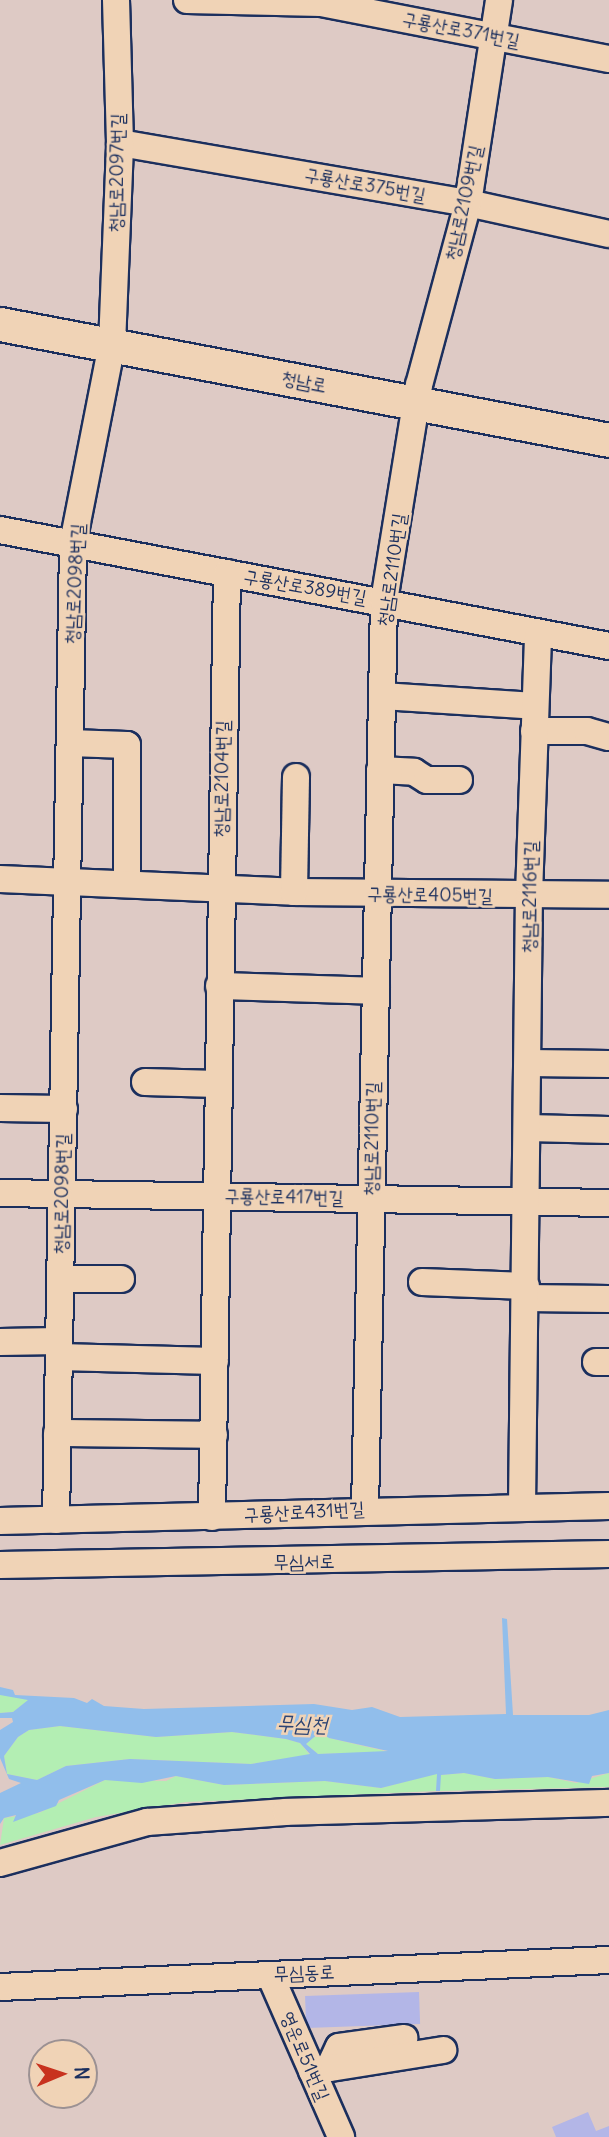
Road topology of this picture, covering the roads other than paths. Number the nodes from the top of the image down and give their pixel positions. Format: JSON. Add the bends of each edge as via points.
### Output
{"nodes":[{"id":1,"x":116,"y":0,"type":"edge"},
{"id":2,"x":187,"y":0,"type":"edge"},
{"id":3,"x":499,"y":0,"type":"edge"},
{"id":4,"x":321,"y":1,"type":"edge"},
{"id":5,"x":495,"y":37,"type":"junction"},
{"id":6,"x":609,"y":59,"type":"edge"},
{"id":7,"x":120,"y":143,"type":"junction"},
{"id":8,"x":468,"y":203,"type":"junction"},
{"id":9,"x":609,"y":234,"type":"edge"},
{"id":10,"x":0,"y":324,"type":"edge"},
{"id":11,"x":112,"y":345,"type":"junction"},
{"id":12,"x":418,"y":403,"type":"junction"},
{"id":13,"x":609,"y":440,"type":"edge"},
{"id":14,"x":0,"y":530,"type":"edge"},
{"id":15,"x":73,"y":543,"type":"junction"},
{"id":16,"x":227,"y":573,"type":"junction"},
{"id":17,"x":384,"y":601,"type":"junction"},
{"id":18,"x":538,"y":634,"type":"junction"},
{"id":19,"x":609,"y":646,"type":"edge"},
{"id":20,"x":382,"y":696,"type":"junction"},
{"id":21,"x":535,"y":718,"type":"junction"},
{"id":22,"x":608,"y":737,"type":"edge"},
{"id":23,"x":70,"y":743,"type":"junction"},
{"id":24,"x":380,"y":770,"type":"junction"},
{"id":25,"x":296,"y":777,"type":"dead end"},
{"id":26,"x":458,"y":780,"type":"dead end"},
{"id":27,"x":0,"y":879,"type":"edge"},
{"id":28,"x":69,"y":880,"type":"junction"},
{"id":29,"x":127,"y":883,"type":"junction"},
{"id":30,"x":220,"y":890,"type":"junction"},
{"id":31,"x":294,"y":892,"type":"junction"},
{"id":32,"x":378,"y":894,"type":"junction"},
{"id":33,"x":528,"y":895,"type":"junction"},
{"id":34,"x":609,"y":895,"type":"edge"},
{"id":35,"x":219,"y":986,"type":"junction"},
{"id":36,"x":376,"y":991,"type":"junction"},
{"id":37,"x":528,"y":1063,"type":"junction"},
{"id":38,"x":609,"y":1064,"type":"edge"},
{"id":39,"x":145,"y":1083,"type":"dead end"},
{"id":40,"x":218,"y":1084,"type":"junction"},
{"id":41,"x":0,"y":1108,"type":"edge"},
{"id":42,"x":64,"y":1109,"type":"junction"},
{"id":43,"x":527,"y":1128,"type":"junction"},
{"id":44,"x":605,"y":1130,"type":"edge"},
{"id":45,"x":0,"y":1193,"type":"edge"},
{"id":46,"x":61,"y":1193,"type":"junction"},
{"id":47,"x":217,"y":1196,"type":"junction"},
{"id":48,"x":371,"y":1199,"type":"junction"},
{"id":49,"x":527,"y":1202,"type":"junction"},
{"id":50,"x":609,"y":1203,"type":"edge"},
{"id":51,"x":60,"y":1279,"type":"junction"},
{"id":52,"x":121,"y":1279,"type":"dead end"},
{"id":53,"x":422,"y":1282,"type":"dead end"},
{"id":54,"x":526,"y":1292,"type":"junction"},
{"id":55,"x":607,"y":1299,"type":"edge"},
{"id":56,"x":0,"y":1342,"type":"edge"},
{"id":57,"x":59,"y":1349,"type":"junction"},
{"id":58,"x":215,"y":1361,"type":"junction"},
{"id":59,"x":57,"y":1433,"type":"junction"},
{"id":60,"x":214,"y":1435,"type":"junction"},
{"id":61,"x":609,"y":1506,"type":"edge"},
{"id":62,"x":522,"y":1508,"type":"junction"},
{"id":63,"x":365,"y":1509,"type":"junction"},
{"id":64,"x":212,"y":1517,"type":"junction"},
{"id":65,"x":55,"y":1520,"type":"junction"},
{"id":66,"x":0,"y":1521,"type":"edge"},
{"id":67,"x":609,"y":1554,"type":"edge"},
{"id":68,"x":1,"y":1564,"type":"edge"},
{"id":69,"x":609,"y":1803,"type":"edge"},
{"id":70,"x":0,"y":1863,"type":"edge"},
{"id":71,"x":609,"y":1960,"type":"edge"},
{"id":72,"x":270,"y":1975,"type":"junction"},
{"id":73,"x":0,"y":1987,"type":"edge"},
{"id":74,"x":442,"y":2041,"type":"dead end"},
{"id":75,"x":321,"y":2069,"type":"junction"},
{"id":76,"x":341,"y":2137,"type":"edge"}],
"edges":[{"from":1,"to":7,"type":"street","name":"청남로2097번길"},
{"from":2,"to":4,"type":"street","name":"구룡산로371번길"},
{"from":3,"to":5,"type":"street","name":"청남로2109번길"},
{"from":4,"to":5,"type":"street","name":"구룡산로371번길"},
{"from":5,"to":6,"type":"street","name":"구룡산로371번길"},
{"from":5,"to":8,"type":"street","name":"청남로2109번길"},
{"from":7,"to":8,"type":"street","name":"구룡산로375번길"},
{"from":7,"to":11,"type":"street","name":"청남로2097번길"},
{"from":8,"to":9,"type":"street","name":"구룡산로375번길"},
{"from":8,"to":12,"type":"street","name":"청남로2109번길"},
{"from":10,"to":11,"type":"main road","name":"청남로"},
{"from":11,"to":12,"type":"main road","name":"청남로"},
{"from":11,"to":15,"type":"street","name":"청남로2098번길"},
{"from":12,"to":13,"type":"main road","name":"청남로"},
{"from":12,"to":17,"type":"street","name":"청남로2110번길"},
{"from":14,"to":15,"type":"street","name":"구룡산로389번길"},
{"from":15,"to":16,"type":"street","name":"구룡산로389번길"},
{"from":15,"to":23,"type":"street","name":"청남로2098번길"},
{"from":16,"to":17,"type":"street","name":"구룡산로389번길"},
{"from":16,"to":30,"type":"street","name":"청남로2104번길"},
{"from":17,"to":18,"type":"street","name":"구룡산로389번길"},
{"from":17,"to":20,"type":"street","name":"청남로2110번길"},
{"from":18,"to":19,"type":"street","name":"구룡산로389번길"},
{"from":18,"to":21,"type":"street","name":"청남로2116번길"},
{"from":20,"to":21,"type":"street","via":[[463,701]]},
{"from":20,"to":24,"type":"street","name":"청남로2110번길"},
{"from":21,"to":22,"type":"street"},
{"from":21,"to":33,"type":"street","name":"청남로2116번길"},
{"from":23,"to":28,"type":"street","name":"청남로2098번길"},
{"from":23,"to":29,"type":"street","via":[[127,746]]},
{"from":24,"to":26,"type":"street","via":[[414,772],[427,780]]},
{"from":24,"to":32,"type":"street","name":"청남로2110번길"},
{"from":25,"to":31,"type":"street"},
{"from":27,"to":28,"type":"street","name":"구룡산로405번길"},
{"from":28,"to":29,"type":"street","name":"구룡산로405번길"},
{"from":28,"to":42,"type":"street","name":"청남로2098번길"},
{"from":29,"to":30,"type":"street","name":"구룡산로405번길"},
{"from":30,"to":31,"type":"street","name":"구룡산로405번길"},
{"from":30,"to":35,"type":"street","name":"청남로2104번길"},
{"from":31,"to":32,"type":"street","name":"구룡산로405번길"},
{"from":32,"to":33,"type":"street","name":"구룡산로405번길"},
{"from":32,"to":36,"type":"street","name":"청남로2110번길"},
{"from":33,"to":34,"type":"street","name":"구룡산로405번길"},
{"from":33,"to":37,"type":"street","name":"청남로2116번길"},
{"from":35,"to":36,"type":"street"},
{"from":35,"to":40,"type":"street","name":"청남로2104번길"},
{"from":36,"to":48,"type":"street","name":"청남로2110번길"},
{"from":37,"to":38,"type":"street"},
{"from":37,"to":43,"type":"street","name":"청남로2116번길"},
{"from":39,"to":40,"type":"street"},
{"from":40,"to":47,"type":"street","name":"청남로2104번길"},
{"from":41,"to":42,"type":"street","name":"청남로2098번길"},
{"from":42,"to":46,"type":"street","name":"청남로2098번길"},
{"from":43,"to":44,"type":"street"},
{"from":43,"to":49,"type":"street","name":"청남로2116번길"},
{"from":45,"to":46,"type":"street","name":"구룡산로417번길"},
{"from":46,"to":47,"type":"street","name":"구룡산로417번길"},
{"from":46,"to":51,"type":"street","name":"청남로2098번길"},
{"from":47,"to":48,"type":"street","name":"구룡산로417번길"},
{"from":47,"to":58,"type":"street","name":"청남로2104번길"},
{"from":48,"to":49,"type":"street","name":"구룡산로417번길"},
{"from":48,"to":63,"type":"street","name":"청남로2110번길"},
{"from":49,"to":50,"type":"street","name":"구룡산로417번길"},
{"from":49,"to":54,"type":"street","name":"청남로2116번길"},
{"from":51,"to":52,"type":"street","name":"청남로2098번길"},
{"from":51,"to":57,"type":"street","name":"청남로2098번길"},
{"from":53,"to":54,"type":"street"},
{"from":54,"to":55,"type":"street"},
{"from":54,"to":62,"type":"street","name":"청남로2116번길"},
{"from":56,"to":57,"type":"street"},
{"from":57,"to":58,"type":"street","via":[[142,1359]]},
{"from":57,"to":59,"type":"street","name":"청남로2098번길"},
{"from":58,"to":60,"type":"street","name":"청남로2104번길"},
{"from":59,"to":60,"type":"street"},
{"from":59,"to":65,"type":"street","name":"청남로2098번길"},
{"from":60,"to":64,"type":"street","name":"청남로2104번길"},
{"from":61,"to":62,"type":"street","name":"구룡산로431번길"},
{"from":62,"to":63,"type":"street","name":"구룡산로431번길"},
{"from":63,"to":64,"type":"street","name":"구룡산로431번길"},
{"from":64,"to":65,"type":"street","name":"구룡산로431번길"},
{"from":65,"to":66,"type":"street","name":"구룡산로431번길"},
{"from":67,"to":68,"type":"street","name":"무심서로"},
{"from":69,"to":70,"type":"street","via":[[286,1812],[148,1822]]},
{"from":71,"to":72,"type":"street","name":"무심동로"},
{"from":72,"to":73,"type":"street","name":"무심동로"},
{"from":72,"to":75,"type":"street","name":"영운로51번길"},
{"from":74,"to":75,"type":"street"},
{"from":75,"to":76,"type":"street","name":"영운로51번길"}]}
